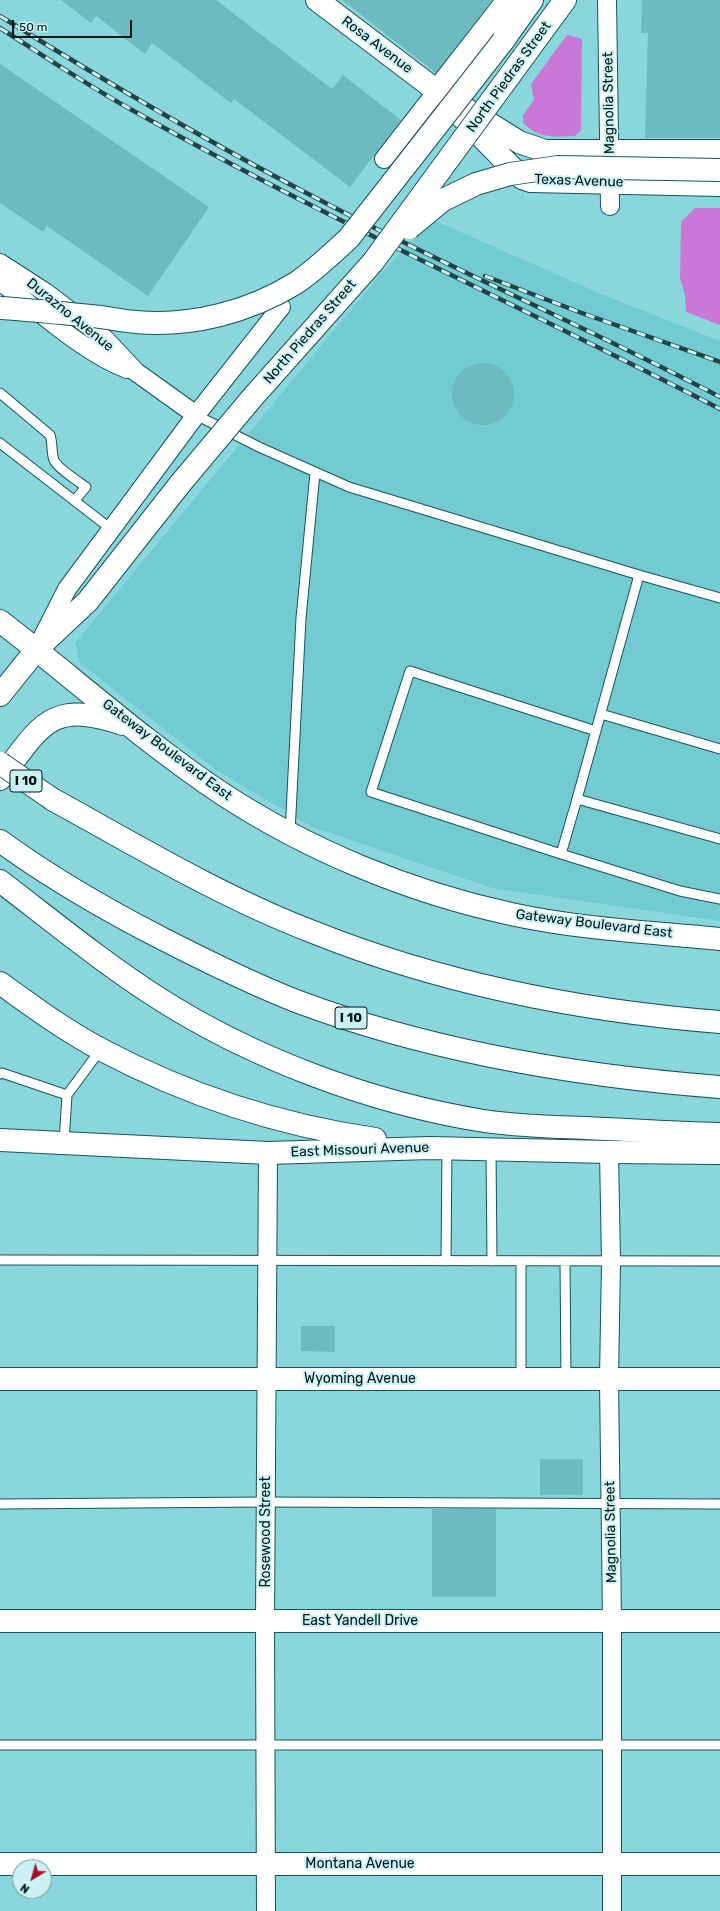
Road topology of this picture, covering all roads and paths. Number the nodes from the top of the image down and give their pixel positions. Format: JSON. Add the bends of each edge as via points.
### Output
{"nodes":[{"id":1,"x":317,"y":0,"type":"edge"},
{"id":2,"x":508,"y":0,"type":"edge"},
{"id":3,"x":532,"y":0,"type":"edge"},
{"id":4,"x":565,"y":0,"type":"edge"},
{"id":5,"x":607,"y":0,"type":"edge"},
{"id":6,"x":437,"y":91,"type":"junction"},
{"id":7,"x":609,"y":152,"type":"junction"},
{"id":8,"x":720,"y":152,"type":"edge"},
{"id":9,"x":384,"y":159,"type":"dead end"},
{"id":10,"x":720,"y":170,"type":"edge"},
{"id":11,"x":610,"y":183,"type":"junction"},
{"id":12,"x":720,"y":185,"type":"edge"},
{"id":13,"x":610,"y":206,"type":"dead end"},
{"id":14,"x":373,"y":262,"type":"junction"},
{"id":15,"x":0,"y":263,"type":"edge"},
{"id":16,"x":0,"y":281,"type":"edge"},
{"id":17,"x":281,"y":307,"type":"dead end"},
{"id":18,"x":0,"y":308,"type":"edge"},
{"id":19,"x":136,"y":372,"type":"junction"},
{"id":20,"x":0,"y":393,"type":"edge"},
{"id":21,"x":196,"y":415,"type":"junction"},
{"id":22,"x":0,"y":443,"type":"edge"},
{"id":23,"x":315,"y":473,"type":"junction"},
{"id":24,"x":75,"y":500,"type":"junction"},
{"id":25,"x":111,"y":529,"type":"junction"},
{"id":26,"x":640,"y":575,"type":"junction"},
{"id":27,"x":720,"y":598,"type":"edge"},
{"id":28,"x":0,"y":621,"type":"edge"},
{"id":29,"x":37,"y":649,"type":"junction"},
{"id":30,"x":0,"y":695,"type":"edge"},
{"id":31,"x":601,"y":714,"type":"junction"},
{"id":32,"x":134,"y":727,"type":"junction"},
{"id":33,"x":596,"y":731,"type":"junction"},
{"id":34,"x":720,"y":749,"type":"edge"},
{"id":35,"x":0,"y":763,"type":"edge"},
{"id":36,"x":0,"y":779,"type":"edge"},
{"id":37,"x":577,"y":799,"type":"junction"},
{"id":38,"x":290,"y":833,"type":"junction"},
{"id":39,"x":720,"y":838,"type":"edge"},
{"id":40,"x":7,"y":846,"type":"edge"},
{"id":41,"x":562,"y":854,"type":"junction"},
{"id":42,"x":0,"y":881,"type":"edge"},
{"id":43,"x":720,"y":899,"type":"edge"},
{"id":44,"x":720,"y":939,"type":"edge"},
{"id":45,"x":0,"y":983,"type":"edge"},
{"id":46,"x":720,"y":1022,"type":"edge"},
{"id":47,"x":101,"y":1049,"type":"junction"},
{"id":48,"x":1,"y":1073,"type":"edge"},
{"id":49,"x":720,"y":1087,"type":"edge"},
{"id":50,"x":67,"y":1096,"type":"junction"},
{"id":51,"x":720,"y":1134,"type":"edge"},
{"id":52,"x":0,"y":1140,"type":"edge"},
{"id":53,"x":64,"y":1143,"type":"junction"},
{"id":54,"x":438,"y":1148,"type":"junction"},
{"id":55,"x":491,"y":1149,"type":"junction"},
{"id":56,"x":609,"y":1152,"type":"junction"},
{"id":57,"x":268,"y":1153,"type":"junction"},
{"id":58,"x":720,"y":1153,"type":"edge"},
{"id":59,"x":0,"y":1260,"type":"edge"},
{"id":60,"x":267,"y":1261,"type":"junction"},
{"id":61,"x":446,"y":1261,"type":"junction"},
{"id":62,"x":492,"y":1261,"type":"junction"},
{"id":63,"x":521,"y":1261,"type":"junction"},
{"id":64,"x":565,"y":1261,"type":"junction"},
{"id":65,"x":611,"y":1261,"type":"junction"},
{"id":66,"x":720,"y":1261,"type":"edge"},
{"id":67,"x":0,"y":1379,"type":"edge"},
{"id":68,"x":267,"y":1379,"type":"junction"},
{"id":69,"x":522,"y":1379,"type":"junction"},
{"id":70,"x":566,"y":1379,"type":"junction"},
{"id":71,"x":609,"y":1379,"type":"junction"},
{"id":72,"x":720,"y":1379,"type":"edge"},
{"id":73,"x":266,"y":1502,"type":"junction"},
{"id":74,"x":0,"y":1504,"type":"edge"},
{"id":75,"x":610,"y":1504,"type":"junction"},
{"id":76,"x":720,"y":1504,"type":"edge"},
{"id":77,"x":0,"y":1621,"type":"edge"},
{"id":78,"x":265,"y":1621,"type":"junction"},
{"id":79,"x":612,"y":1621,"type":"junction"},
{"id":80,"x":720,"y":1621,"type":"edge"},
{"id":81,"x":0,"y":1745,"type":"edge"},
{"id":82,"x":266,"y":1746,"type":"junction"},
{"id":83,"x":612,"y":1746,"type":"junction"},
{"id":84,"x":720,"y":1746,"type":"edge"},
{"id":85,"x":0,"y":1864,"type":"edge"},
{"id":86,"x":266,"y":1864,"type":"junction"},
{"id":87,"x":612,"y":1864,"type":"junction"},
{"id":88,"x":720,"y":1864,"type":"edge"},
{"id":89,"x":266,"y":1911,"type":"edge"},
{"id":90,"x":612,"y":1911,"type":"edge"}],
"edges":[{"from":1,"to":6,"type":"main road","name":"Rosa Avenue"},
{"from":2,"to":6,"type":"main road"},
{"from":3,"to":18,"type":"main road","name":"North Piedras Street","bridge":true,"via":[[503,41],[349,238],[327,259],[295,283],[232,312],[203,319],[168,322],[136,322]]},
{"from":4,"to":14,"type":"main road","name":"North Piedras Street","bridge":true},
{"from":5,"to":7,"type":"street","name":"Magnolia Street"},
{"from":6,"to":7,"type":"main road","name":"Texas Avenue","via":[[519,142],[538,150]]},
{"from":6,"to":9,"type":"street"},
{"from":6,"to":11,"type":"main road","name":"Texas Avenue","via":[[522,178],[531,181]]},
{"from":7,"to":8,"type":"main road","name":"Texas Avenue"},
{"from":7,"to":11,"type":"street","name":"Magnolia Street"},
{"from":10,"to":14,"type":"main road","bridge":true,"via":[[558,167],[510,174],[476,184],[443,200]]},
{"from":11,"to":12,"type":"main road","name":"Texas Avenue"},
{"from":11,"to":13,"type":"street","name":"Magnolia Street"},
{"from":14,"to":29,"type":"main road","name":"North Piedras Street","bridge":true,"via":[[252,398],[88,601]]},
{"from":15,"to":19,"type":"street","name":"Durazno Avenue","via":[[45,292],[105,339]]},
{"from":16,"to":19,"type":"street","name":"Durazno Avenue","via":[[88,348]]},
{"from":17,"to":21,"type":"street","name":"North Piedras Street"},
{"from":19,"to":21,"type":"street","name":"Durazno Avenue"},
{"from":20,"to":24,"type":"lane","via":[[50,435],[54,462],[86,487]]},
{"from":21,"to":23,"type":"lane","via":[[238,438]]},
{"from":21,"to":25,"type":"street","name":"North Piedras Street"},
{"from":22,"to":24,"type":"lane"},
{"from":23,"to":26,"type":"lane","via":[[379,497]]},
{"from":23,"to":38,"type":"lane","via":[[301,618]]},
{"from":24,"to":25,"type":"lane"},
{"from":25,"to":29,"type":"street","name":"North Piedras Street","via":[[67,589]]},
{"from":26,"to":27,"type":"lane"},
{"from":26,"to":31,"type":"lane"},
{"from":28,"to":29,"type":"main road","name":"Gateway Boulevard East"},
{"from":29,"to":30,"type":"main road","name":"North Piedras Street"},
{"from":29,"to":32,"type":"main road","name":"Gateway Boulevard East"},
{"from":31,"to":33,"type":"lane"},
{"from":31,"to":34,"type":"lane"},
{"from":32,"to":36,"type":"main road","via":[[87,714],[58,717],[45,724],[35,734]]},
{"from":32,"to":38,"type":"main road","name":"Gateway Boulevard East","via":[[221,793]]},
{"from":33,"to":37,"type":"lane"},
{"from":33,"to":41,"type":"lane","via":[[410,671],[371,792]]},
{"from":35,"to":46,"type":"main road","number":"I 10","bridge":true,"via":[[52,799],[247,904],[378,957],[511,992],[603,1010]]},
{"from":37,"to":39,"type":"lane"},
{"from":37,"to":41,"type":"lane"},
{"from":38,"to":44,"type":"main road","name":"Gateway Boulevard East","via":[[357,865],[414,887],[505,913],[587,926]]},
{"from":40,"to":49,"type":"main road","number":"I 10","via":[[64,884],[132,923],[218,967],[296,1001],[397,1034],[487,1056],[569,1072],[647,1082]]},
{"from":41,"to":43,"type":"lane","via":[[680,891]]},
{"from":42,"to":51,"type":"main road","via":[[99,957],[183,1014],[242,1045],[336,1083],[377,1096],[484,1121],[534,1126]]},
{"from":45,"to":47,"type":"main road","via":[[63,1027]]},
{"from":47,"to":50,"type":"lane"},
{"from":47,"to":54,"type":"main road","via":[[189,1090],[245,1110],[316,1130]]},
{"from":48,"to":50,"type":"lane"},
{"from":50,"to":53,"type":"lane"},
{"from":52,"to":53,"type":"main road","name":"East Missouri Avenue"},
{"from":53,"to":57,"type":"main road","name":"East Missouri Avenue"},
{"from":54,"to":55,"type":"main road","name":"East Missouri Avenue"},
{"from":54,"to":57,"type":"main road","name":"East Missouri Avenue"},
{"from":54,"to":61,"type":"lane"},
{"from":55,"to":56,"type":"main road","name":"East Missouri Avenue"},
{"from":55,"to":62,"type":"lane"},
{"from":56,"to":58,"type":"main road","name":"East Missouri Avenue"},
{"from":56,"to":65,"type":"street","name":"Magnolia Street"},
{"from":57,"to":60,"type":"street","name":"Rosewood Street"},
{"from":59,"to":60,"type":"lane"},
{"from":60,"to":61,"type":"lane"},
{"from":60,"to":68,"type":"street","name":"Rosewood Street"},
{"from":61,"to":62,"type":"lane"},
{"from":62,"to":63,"type":"lane"},
{"from":63,"to":64,"type":"lane"},
{"from":63,"to":69,"type":"lane"},
{"from":64,"to":65,"type":"lane"},
{"from":64,"to":70,"type":"lane"},
{"from":65,"to":66,"type":"lane"},
{"from":65,"to":71,"type":"street","name":"Magnolia Street"},
{"from":67,"to":68,"type":"main road","name":"Wyoming Avenue"},
{"from":68,"to":69,"type":"main road","name":"Wyoming Avenue"},
{"from":68,"to":73,"type":"street","name":"Rosewood Street"},
{"from":69,"to":70,"type":"main road","name":"Wyoming Avenue"},
{"from":70,"to":71,"type":"main road","name":"Wyoming Avenue"},
{"from":71,"to":72,"type":"main road","name":"Wyoming Avenue"},
{"from":71,"to":75,"type":"street","name":"Magnolia Street"},
{"from":73,"to":74,"type":"lane"},
{"from":73,"to":75,"type":"lane"},
{"from":73,"to":78,"type":"street","name":"Rosewood Street"},
{"from":75,"to":76,"type":"lane"},
{"from":75,"to":79,"type":"street","name":"Magnolia Street"},
{"from":77,"to":78,"type":"main road","name":"East Yandell Drive"},
{"from":78,"to":79,"type":"main road","name":"East Yandell Drive"},
{"from":78,"to":82,"type":"street","name":"Rosewood Street"},
{"from":79,"to":80,"type":"main road","name":"East Yandell Drive"},
{"from":79,"to":83,"type":"street","name":"Magnolia Street"},
{"from":81,"to":82,"type":"lane"},
{"from":82,"to":83,"type":"lane"},
{"from":82,"to":86,"type":"street","name":"Rosewood Street"},
{"from":83,"to":84,"type":"lane"},
{"from":83,"to":87,"type":"street","name":"Magnolia Street"},
{"from":85,"to":86,"type":"main road","name":"Montana Avenue"},
{"from":86,"to":87,"type":"main road","name":"Montana Avenue"},
{"from":86,"to":89,"type":"street","name":"Rosewood Street"},
{"from":87,"to":88,"type":"main road","name":"Montana Avenue"},
{"from":87,"to":90,"type":"street","name":"Magnolia Street"}]}
